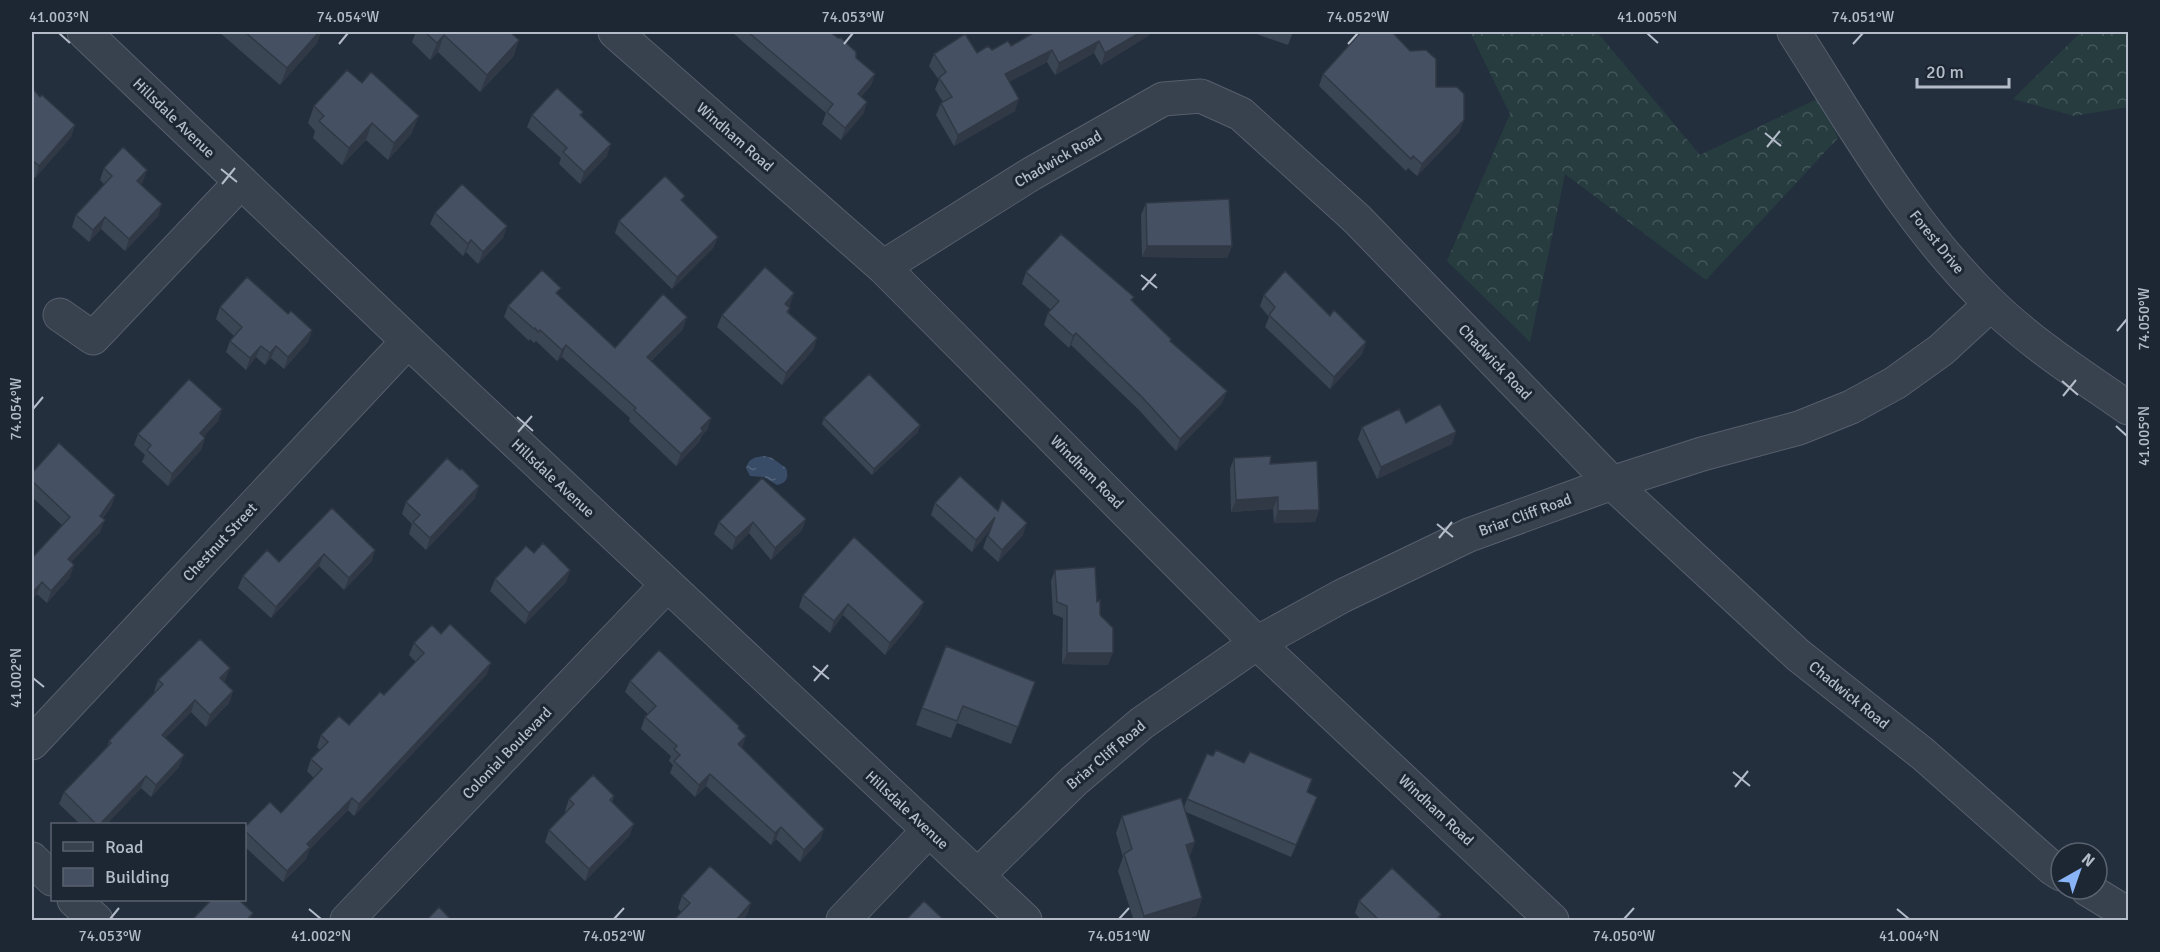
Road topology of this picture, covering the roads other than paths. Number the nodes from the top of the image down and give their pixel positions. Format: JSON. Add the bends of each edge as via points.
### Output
{"nodes":[{"id":1,"x":615,"y":32,"type":"edge"},
{"id":2,"x":1794,"y":32,"type":"edge"},
{"id":3,"x":95,"y":35,"type":"edge"},
{"id":4,"x":241,"y":182,"type":"junction"},
{"id":5,"x":883,"y":267,"type":"junction"},
{"id":6,"x":1991,"y":304,"type":"junction"},
{"id":7,"x":60,"y":315,"type":"dead end"},
{"id":8,"x":408,"y":341,"type":"junction"},
{"id":9,"x":2128,"y":408,"type":"edge"},
{"id":10,"x":1612,"y":483,"type":"junction"},
{"id":11,"x":667,"y":585,"type":"junction"},
{"id":12,"x":1257,"y":643,"type":"junction"},
{"id":13,"x":32,"y":743,"type":"edge"},
{"id":14,"x":929,"y":830,"type":"junction"},
{"id":15,"x":32,"y":859,"type":"edge"},
{"id":16,"x":2049,"y":865,"type":"edge"},
{"id":17,"x":978,"y":875,"type":"junction"},
{"id":18,"x":51,"y":878,"type":"edge"},
{"id":19,"x":75,"y":901,"type":"edge"},
{"id":20,"x":2107,"y":901,"type":"edge"},
{"id":21,"x":2128,"y":914,"type":"edge"},
{"id":22,"x":96,"y":921,"type":"edge"},
{"id":23,"x":347,"y":921,"type":"edge"},
{"id":24,"x":843,"y":921,"type":"edge"},
{"id":25,"x":1025,"y":921,"type":"edge"},
{"id":26,"x":1552,"y":921,"type":"edge"}],
"edges":[{"from":1,"to":5,"type":"street","name":"Windham Road"},
{"from":2,"to":6,"type":"street","name":"Forest Drive","via":[[1892,185],[1940,250]]},
{"from":3,"to":4,"type":"street","name":"Hillsdale Avenue"},
{"from":4,"to":7,"type":"street","via":[[93,338]]},
{"from":4,"to":8,"type":"street","name":"Hillsdale Avenue"},
{"from":5,"to":10,"type":"street","name":"Chadwick Road","via":[[1031,174],[1163,99],[1201,96],[1241,114],[1357,219]]},
{"from":5,"to":12,"type":"street","name":"Windham Road"},
{"from":6,"to":9,"type":"street","name":"Forest Drive","via":[[2040,346]]},
{"from":6,"to":10,"type":"street","name":"Briar Cliff Road","via":[[1941,351],[1851,407],[1799,428]]},
{"from":8,"to":11,"type":"street","name":"Hillsdale Avenue"},
{"from":8,"to":13,"type":"street","name":"Chestnut Street"},
{"from":10,"to":12,"type":"street","name":"Briar Cliff Road","via":[[1469,535],[1342,596]]},
{"from":10,"to":16,"type":"street","name":"Chadwick Road","via":[[1798,655],[1923,754]]},
{"from":11,"to":14,"type":"street","name":"Hillsdale Avenue"},
{"from":11,"to":23,"type":"street","name":"Colonial Boulevard"},
{"from":12,"to":17,"type":"street","name":"Briar Cliff Road","via":[[1142,723],[1074,781]]},
{"from":12,"to":26,"type":"street","name":"Windham Road"},
{"from":14,"to":17,"type":"street","name":"Hillsdale Avenue"},
{"from":14,"to":24,"type":"street"},
{"from":15,"to":18,"type":"street"},
{"from":17,"to":25,"type":"street","name":"Hillsdale Avenue"},
{"from":19,"to":22,"type":"street"},
{"from":20,"to":21,"type":"street"}]}
